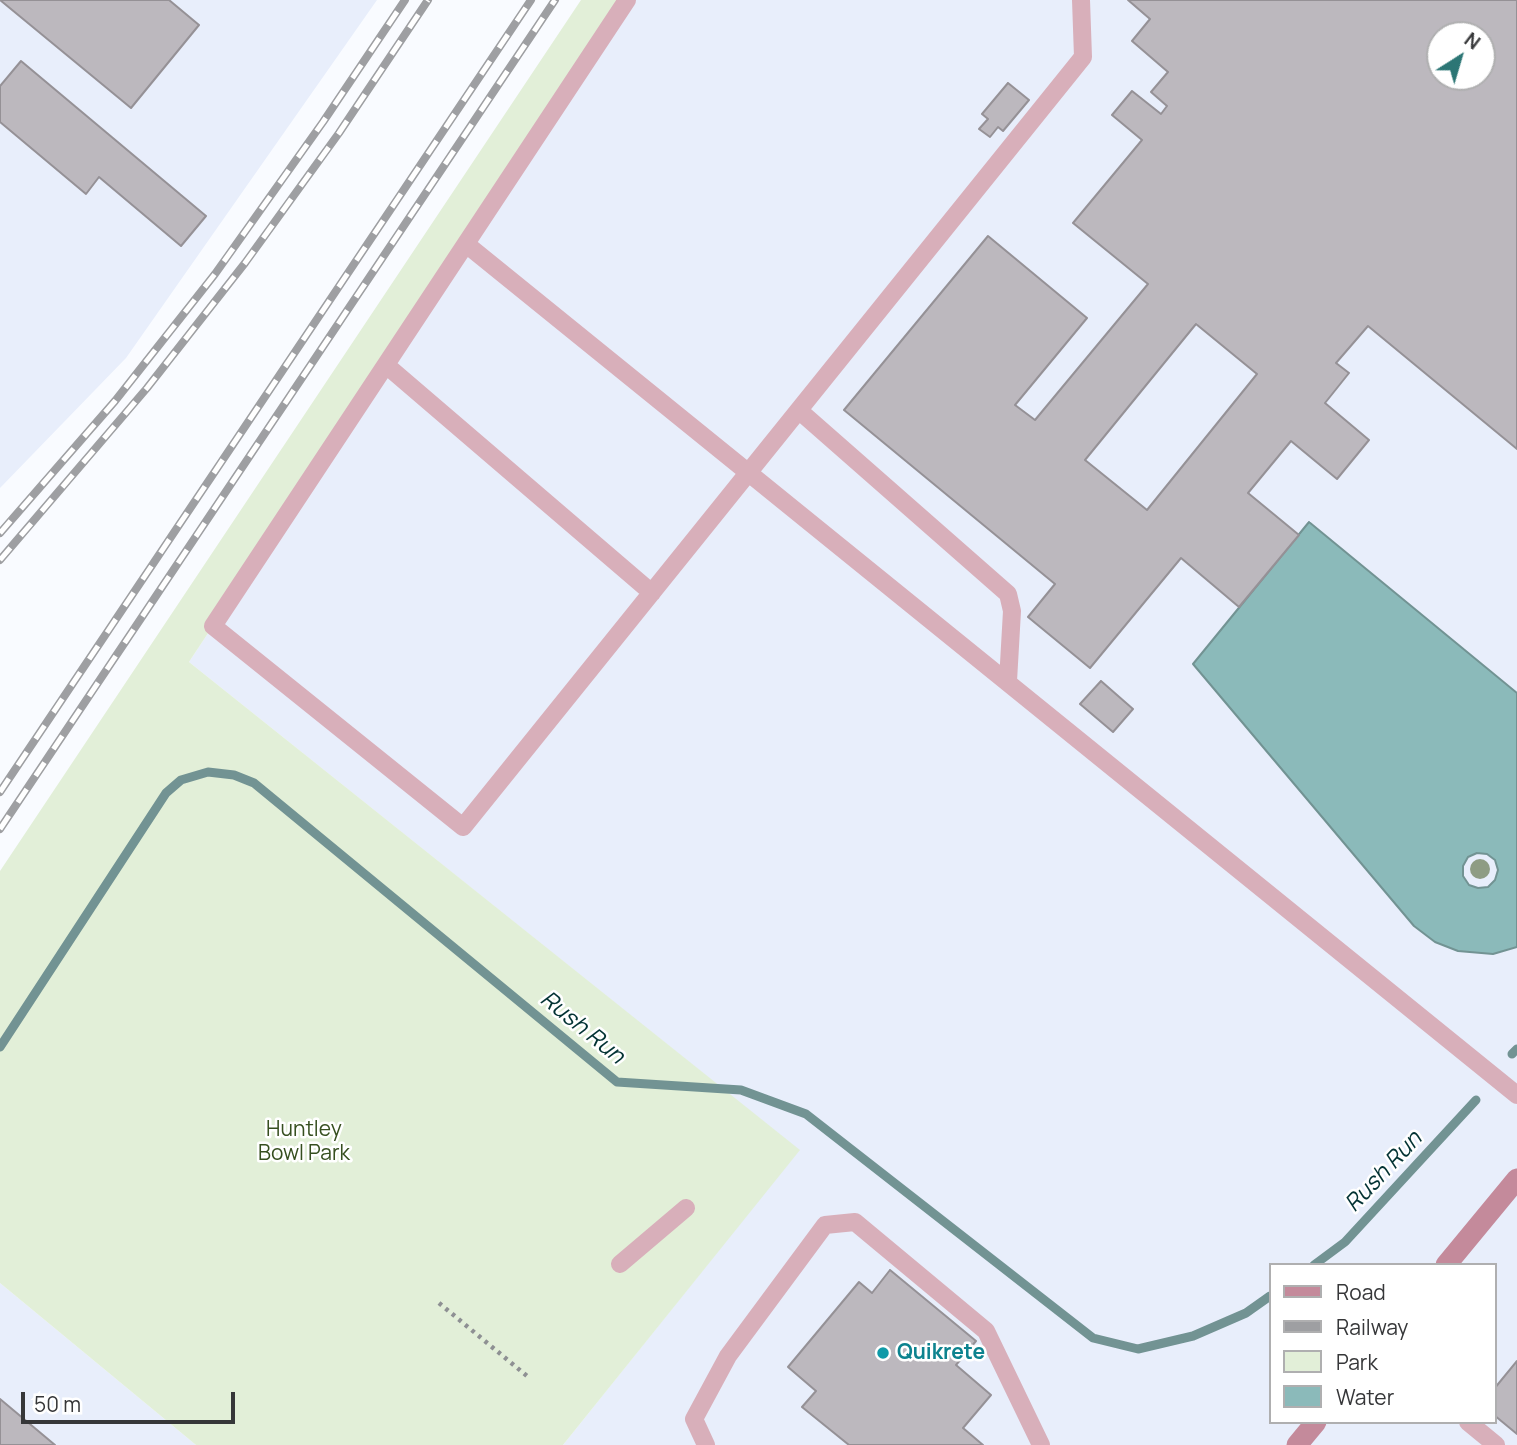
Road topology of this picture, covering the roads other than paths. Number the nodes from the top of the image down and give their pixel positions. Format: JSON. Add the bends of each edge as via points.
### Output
{"nodes":[{"id":1,"x":627,"y":0,"type":"edge"},
{"id":2,"x":1082,"y":0,"type":"edge"},
{"id":3,"x":466,"y":244,"type":"junction"},
{"id":4,"x":386,"y":365,"type":"junction"},
{"id":5,"x":803,"y":414,"type":"dead end"},
{"id":6,"x":749,"y":473,"type":"junction"},
{"id":7,"x":652,"y":593,"type":"junction"},
{"id":8,"x":1008,"y":681,"type":"junction"},
{"id":9,"x":1517,"y":1095,"type":"edge"},
{"id":10,"x":1517,"y":1179,"type":"edge"},
{"id":11,"x":687,"y":1208,"type":"dead end"},
{"id":12,"x":1448,"y":1263,"type":"edge"},
{"id":13,"x":620,"y":1264,"type":"dead end"},
{"id":14,"x":1314,"y":1424,"type":"edge"},
{"id":15,"x":1470,"y":1424,"type":"edge"},
{"id":16,"x":706,"y":1445,"type":"edge"},
{"id":17,"x":1041,"y":1445,"type":"edge"},
{"id":18,"x":1297,"y":1445,"type":"edge"},
{"id":19,"x":1496,"y":1445,"type":"edge"}],
"edges":[{"from":1,"to":3,"type":"lane"},
{"from":2,"to":6,"type":"lane","via":[[1083,57]]},
{"from":3,"to":4,"type":"lane"},
{"from":3,"to":6,"type":"lane"},
{"from":4,"to":7,"type":"lane"},
{"from":4,"to":7,"type":"lane","via":[[213,626],[464,827]]},
{"from":5,"to":8,"type":"lane","via":[[1009,594]]},
{"from":6,"to":7,"type":"lane"},
{"from":6,"to":8,"type":"lane"},
{"from":8,"to":9,"type":"lane"},
{"from":10,"to":12,"type":"main road"},
{"from":11,"to":13,"type":"lane"},
{"from":14,"to":18,"type":"main road"},
{"from":15,"to":19,"type":"lane"},
{"from":16,"to":17,"type":"lane","via":[[694,1419],[728,1356],[825,1225],[855,1222],[986,1331]]}]}
